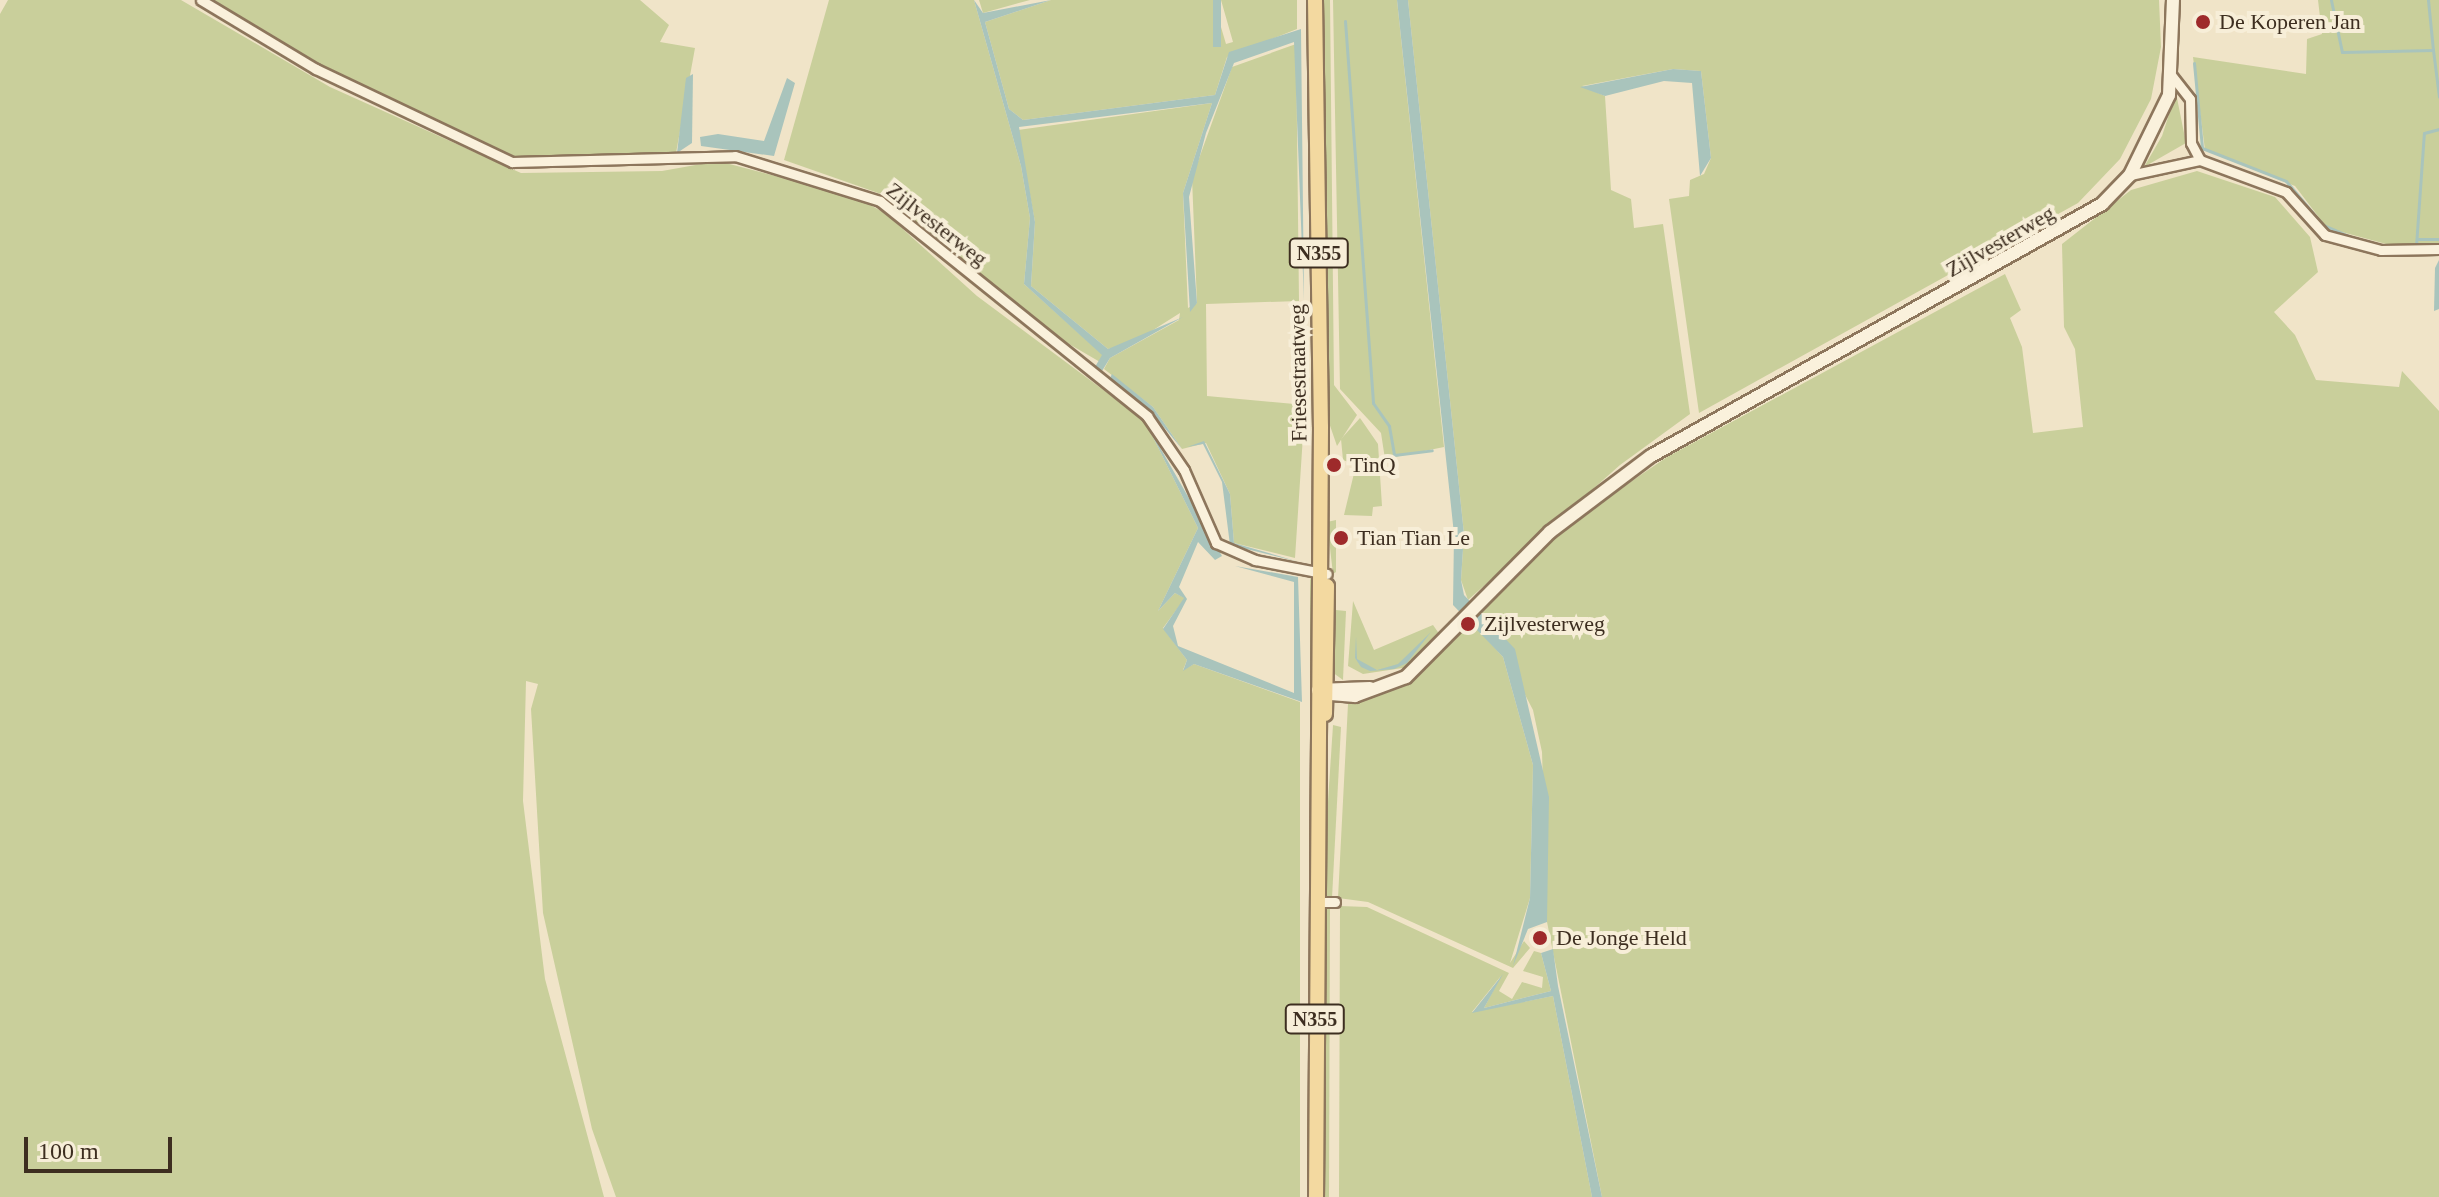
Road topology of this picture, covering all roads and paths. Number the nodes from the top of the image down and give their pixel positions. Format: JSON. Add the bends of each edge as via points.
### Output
{"nodes":[{"id":1,"x":201,"y":0,"type":"edge"},
{"id":2,"x":1315,"y":0,"type":"edge"},
{"id":3,"x":2173,"y":0,"type":"edge"},
{"id":4,"x":2172,"y":76,"type":"junction"},
{"id":5,"x":2191,"y":143,"type":"junction"},
{"id":6,"x":2200,"y":160,"type":"junction"},
{"id":7,"x":2180,"y":161,"type":"junction"},
{"id":8,"x":2130,"y":175,"type":"junction"},
{"id":9,"x":2439,"y":249,"type":"edge"},
{"id":10,"x":1322,"y":573,"type":"junction"},
{"id":11,"x":1322,"y":692,"type":"junction"},
{"id":12,"x":1318,"y":902,"type":"junction"},
{"id":13,"x":1335,"y":902,"type":"dead end"},
{"id":14,"x":1316,"y":1197,"type":"edge"}],
"edges":[{"from":1,"to":10,"type":"street","name":"Zijlvesterweg","via":[[316,69],[512,162],[735,156],[880,201],[1147,416],[1184,470],[1216,543]]},
{"from":2,"to":10,"type":"main road","name":"Friesestraatweg","number":"N355"},
{"from":3,"to":4,"type":"main road"},
{"from":4,"to":5,"type":"street","via":[[2190,99]]},
{"from":4,"to":8,"type":"main road","name":"Zijlvesterweg"},
{"from":5,"to":6,"type":"street"},
{"from":5,"to":7,"type":"street"},
{"from":6,"to":7,"type":"street"},
{"from":6,"to":9,"type":"street","via":[[2286,192],[2325,235],[2381,250]]},
{"from":7,"to":8,"type":"street"},
{"from":8,"to":11,"type":"main road","name":"Zijlvesterweg","via":[[2102,204],[2018,255],[1651,456],[1550,532],[1412,673],[1378,688]]},
{"from":10,"to":11,"type":"main road","name":"Friesestraatweg","number":"N355"},
{"from":11,"to":12,"type":"main road","name":"Friesestraatweg","number":"N355"},
{"from":12,"to":13,"type":"street"},
{"from":12,"to":14,"type":"main road","name":"Friesestraatweg","number":"N355"}]}
